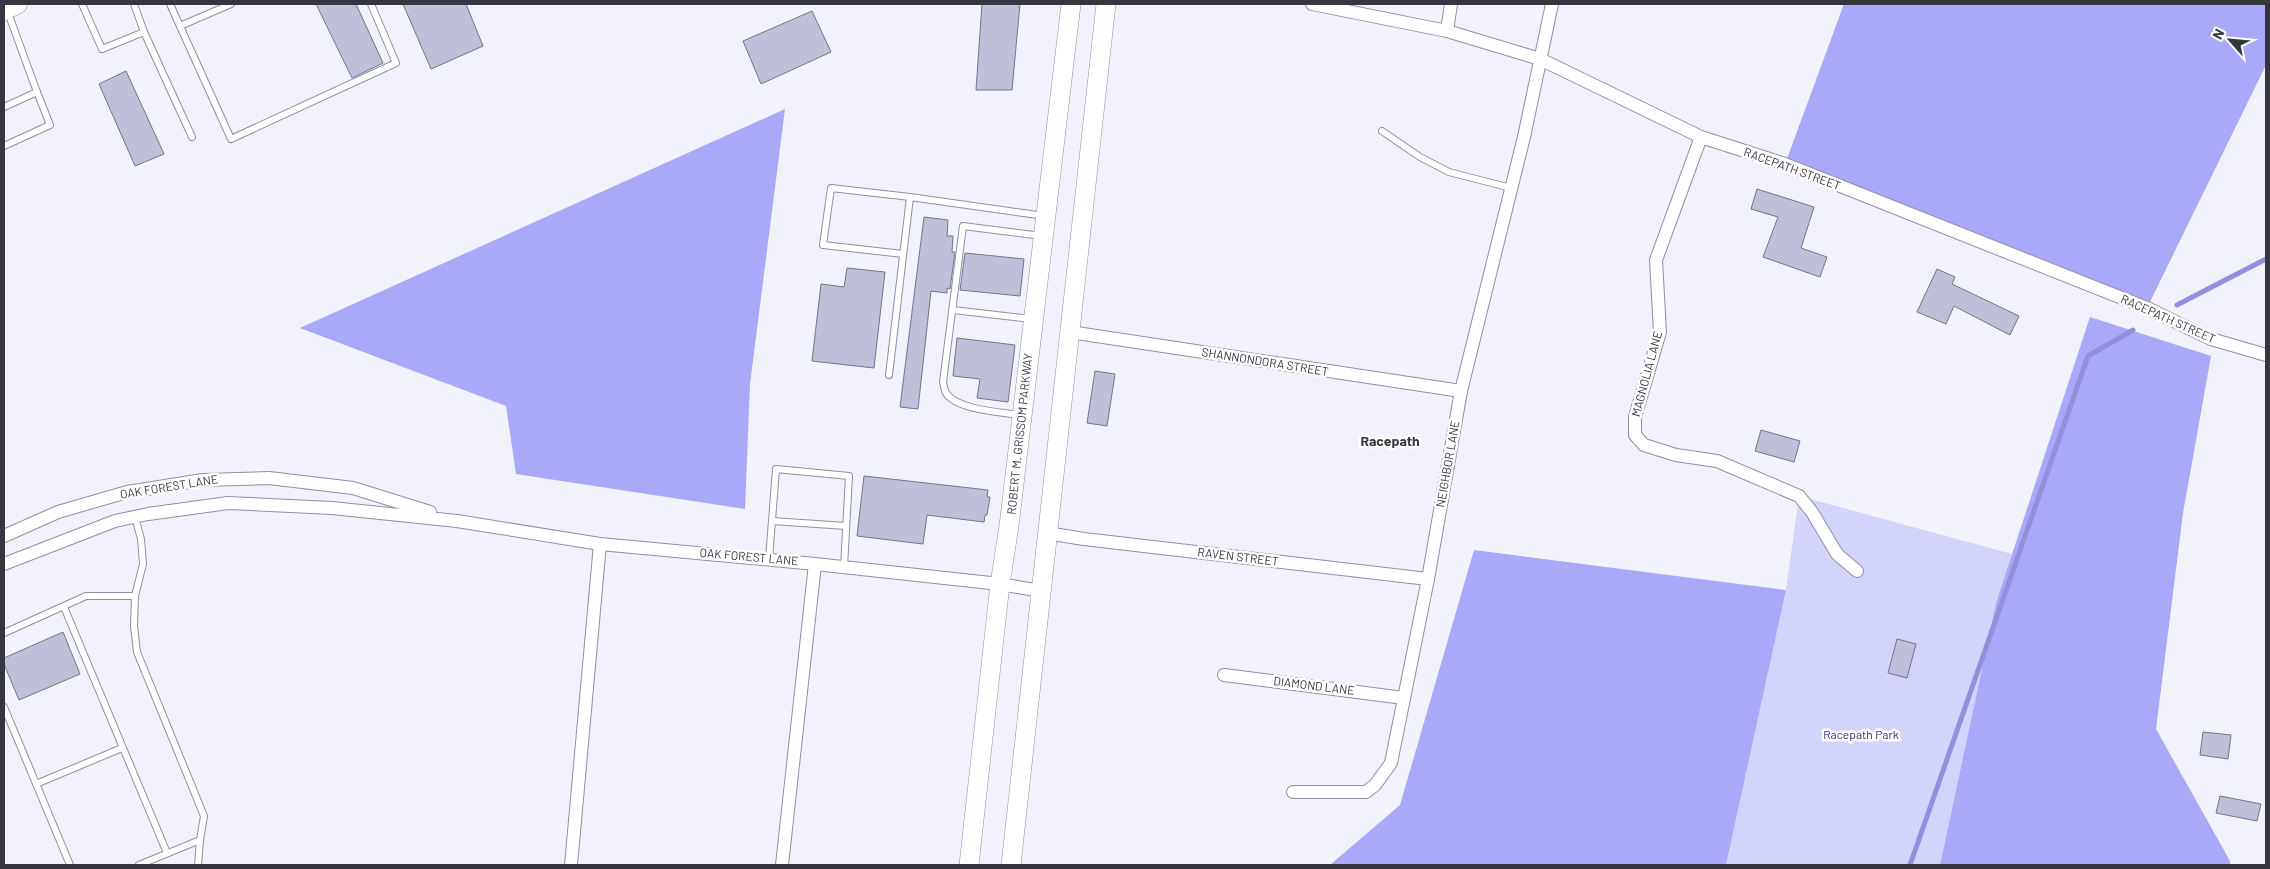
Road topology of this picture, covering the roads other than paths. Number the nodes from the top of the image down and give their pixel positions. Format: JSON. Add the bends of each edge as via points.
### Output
{"nodes":[{"id":1,"x":82,"y":4,"type":"edge"},
{"id":2,"x":134,"y":4,"type":"edge"},
{"id":3,"x":170,"y":4,"type":"edge"},
{"id":4,"x":232,"y":4,"type":"edge"},
{"id":5,"x":371,"y":4,"type":"edge"},
{"id":6,"x":1071,"y":4,"type":"edge"},
{"id":7,"x":1106,"y":4,"type":"edge"},
{"id":8,"x":1312,"y":4,"type":"edge"},
{"id":9,"x":1451,"y":4,"type":"edge"},
{"id":10,"x":1552,"y":4,"type":"edge"},
{"id":11,"x":9,"y":7,"type":"edge"},
{"id":12,"x":180,"y":26,"type":"junction"},
{"id":13,"x":1447,"y":31,"type":"junction"},
{"id":14,"x":144,"y":32,"type":"junction"},
{"id":15,"x":1540,"y":58,"type":"junction"},
{"id":16,"x":37,"y":92,"type":"junction"},
{"id":17,"x":4,"y":107,"type":"edge"},
{"id":18,"x":1382,"y":131,"type":"dead end"},
{"id":19,"x":192,"y":137,"type":"dead end"},
{"id":20,"x":1701,"y":137,"type":"junction"},
{"id":21,"x":4,"y":146,"type":"edge"},
{"id":22,"x":1511,"y":188,"type":"junction"},
{"id":23,"x":910,"y":197,"type":"junction"},
{"id":24,"x":1046,"y":216,"type":"junction"},
{"id":25,"x":1044,"y":236,"type":"junction"},
{"id":26,"x":902,"y":254,"type":"junction"},
{"id":27,"x":953,"y":310,"type":"junction"},
{"id":28,"x":1032,"y":319,"type":"junction"},
{"id":29,"x":1070,"y":332,"type":"junction"},
{"id":30,"x":2266,"y":355,"type":"edge"},
{"id":31,"x":888,"y":375,"type":"dead end"},
{"id":32,"x":1461,"y":391,"type":"junction"},
{"id":33,"x":1022,"y":415,"type":"junction"},
{"id":34,"x":135,"y":517,"type":"junction"},
{"id":35,"x":457,"y":520,"type":"junction"},
{"id":36,"x":772,"y":521,"type":"junction"},
{"id":37,"x":846,"y":526,"type":"junction"},
{"id":38,"x":1047,"y":533,"type":"junction"},
{"id":39,"x":4,"y":536,"type":"edge"},
{"id":40,"x":600,"y":544,"type":"junction"},
{"id":41,"x":769,"y":559,"type":"junction"},
{"id":42,"x":4,"y":564,"type":"edge"},
{"id":43,"x":815,"y":564,"type":"junction"},
{"id":44,"x":844,"y":567,"type":"junction"},
{"id":45,"x":1857,"y":571,"type":"dead end"},
{"id":46,"x":1428,"y":579,"type":"junction"},
{"id":47,"x":1000,"y":584,"type":"junction"},
{"id":48,"x":1041,"y":591,"type":"junction"},
{"id":49,"x":134,"y":596,"type":"junction"},
{"id":50,"x":64,"y":607,"type":"junction"},
{"id":51,"x":4,"y":633,"type":"edge"},
{"id":52,"x":1224,"y":675,"type":"dead end"},
{"id":53,"x":1404,"y":698,"type":"junction"},
{"id":54,"x":4,"y":707,"type":"edge"},
{"id":55,"x":122,"y":748,"type":"junction"},
{"id":56,"x":36,"y":784,"type":"junction"},
{"id":57,"x":1293,"y":792,"type":"dead end"},
{"id":58,"x":200,"y":840,"type":"junction"},
{"id":59,"x":167,"y":853,"type":"junction"},
{"id":60,"x":70,"y":865,"type":"edge"},
{"id":61,"x":139,"y":865,"type":"edge"},
{"id":62,"x":198,"y":865,"type":"edge"},
{"id":63,"x":571,"y":865,"type":"edge"},
{"id":64,"x":782,"y":865,"type":"edge"},
{"id":65,"x":969,"y":865,"type":"edge"},
{"id":66,"x":1011,"y":865,"type":"edge"}],
"edges":[{"from":1,"to":14,"type":"lane","via":[[102,49]]},
{"from":2,"to":14,"type":"lane"},
{"from":3,"to":12,"type":"lane"},
{"from":4,"to":12,"type":"lane"},
{"from":5,"to":12,"type":"lane","via":[[396,63],[231,139]]},
{"from":6,"to":24,"type":"main road","name":"ROBERT M. GRISSOM PARKWAY"},
{"from":7,"to":29,"type":"main road"},
{"from":8,"to":13,"type":"street","name":"RACEPATH STREET"},
{"from":9,"to":13,"type":"street"},
{"from":10,"to":15,"type":"street","name":"NEIGHBOR LANE"},
{"from":11,"to":16,"type":"lane"},
{"from":13,"to":15,"type":"street","name":"RACEPATH STREET"},
{"from":14,"to":19,"type":"lane"},
{"from":15,"to":20,"type":"street","name":"RACEPATH STREET"},
{"from":15,"to":22,"type":"street","name":"NEIGHBOR LANE"},
{"from":16,"to":17,"type":"lane"},
{"from":16,"to":21,"type":"lane","via":[[50,125]]},
{"from":18,"to":22,"type":"lane","via":[[1449,172]]},
{"from":20,"to":30,"type":"street","name":"RACEPATH STREET","via":[[1794,168],[2148,308],[2211,339]]},
{"from":20,"to":45,"type":"street","name":"MAGNOLIA LANE","via":[[1656,260],[1660,332],[1635,417],[1635,435],[1644,444],[1676,455],[1717,461],[1799,496],[1837,554]]},
{"from":22,"to":32,"type":"street","name":"NEIGHBOR LANE"},
{"from":23,"to":24,"type":"lane"},
{"from":23,"to":26,"type":"lane"},
{"from":23,"to":26,"type":"lane","via":[[831,188],[823,245]]},
{"from":24,"to":25,"type":"main road","name":"ROBERT M. GRISSOM PARKWAY"},
{"from":25,"to":27,"type":"lane","via":[[962,226]]},
{"from":25,"to":28,"type":"main road","name":"ROBERT M. GRISSOM PARKWAY"},
{"from":26,"to":31,"type":"lane"},
{"from":27,"to":28,"type":"lane"},
{"from":27,"to":33,"type":"lane","via":[[943,382],[946,393],[956,401],[975,408]]},
{"from":28,"to":33,"type":"main road","name":"ROBERT M. GRISSOM PARKWAY"},
{"from":29,"to":32,"type":"street","name":"SHANNONDORA STREET"},
{"from":29,"to":38,"type":"main road"},
{"from":32,"to":46,"type":"street","name":"NEIGHBOR LANE"},
{"from":33,"to":47,"type":"main road","name":"ROBERT M. GRISSOM PARKWAY"},
{"from":34,"to":35,"type":"street","name":"OAK FOREST LANE","via":[[228,503],[332,508]]},
{"from":34,"to":42,"type":"street","name":"OAK FOREST LANE"},
{"from":34,"to":49,"type":"lane","via":[[143,564]]},
{"from":35,"to":39,"type":"street","name":"OAK FOREST LANE","via":[[353,488],[269,478],[213,479],[127,492],[58,512]]},
{"from":35,"to":40,"type":"street","name":"OAK FOREST LANE"},
{"from":36,"to":37,"type":"lane"},
{"from":36,"to":37,"type":"lane","via":[[776,469],[849,476]]},
{"from":36,"to":41,"type":"lane"},
{"from":37,"to":44,"type":"lane"},
{"from":38,"to":46,"type":"street","name":"RAVEN STREET"},
{"from":38,"to":48,"type":"main road"},
{"from":40,"to":41,"type":"street","name":"OAK FOREST LANE"},
{"from":40,"to":63,"type":"street"},
{"from":41,"to":43,"type":"street","name":"OAK FOREST LANE"},
{"from":43,"to":44,"type":"street","name":"OAK FOREST LANE"},
{"from":43,"to":64,"type":"street"},
{"from":44,"to":47,"type":"street","name":"OAK FOREST LANE"},
{"from":46,"to":53,"type":"street","name":"NEIGHBOR LANE"},
{"from":47,"to":48,"type":"street","name":"OAK FOREST LANE"},
{"from":47,"to":65,"type":"main road","name":"ROBERT M. GRISSOM PARKWAY"},
{"from":48,"to":66,"type":"main road"},
{"from":49,"to":50,"type":"lane","via":[[86,596]]},
{"from":49,"to":58,"type":"lane","via":[[137,652],[204,816]]},
{"from":50,"to":51,"type":"lane"},
{"from":50,"to":55,"type":"lane"},
{"from":52,"to":53,"type":"street","name":"DIAMOND LANE"},
{"from":53,"to":57,"type":"street","name":"NEIGHBOR LANE","via":[[1391,763],[1375,785],[1366,792]]},
{"from":54,"to":56,"type":"lane"},
{"from":55,"to":56,"type":"lane"},
{"from":55,"to":59,"type":"lane"},
{"from":56,"to":60,"type":"lane"},
{"from":58,"to":59,"type":"lane"},
{"from":58,"to":62,"type":"lane"},
{"from":59,"to":61,"type":"lane"}]}
